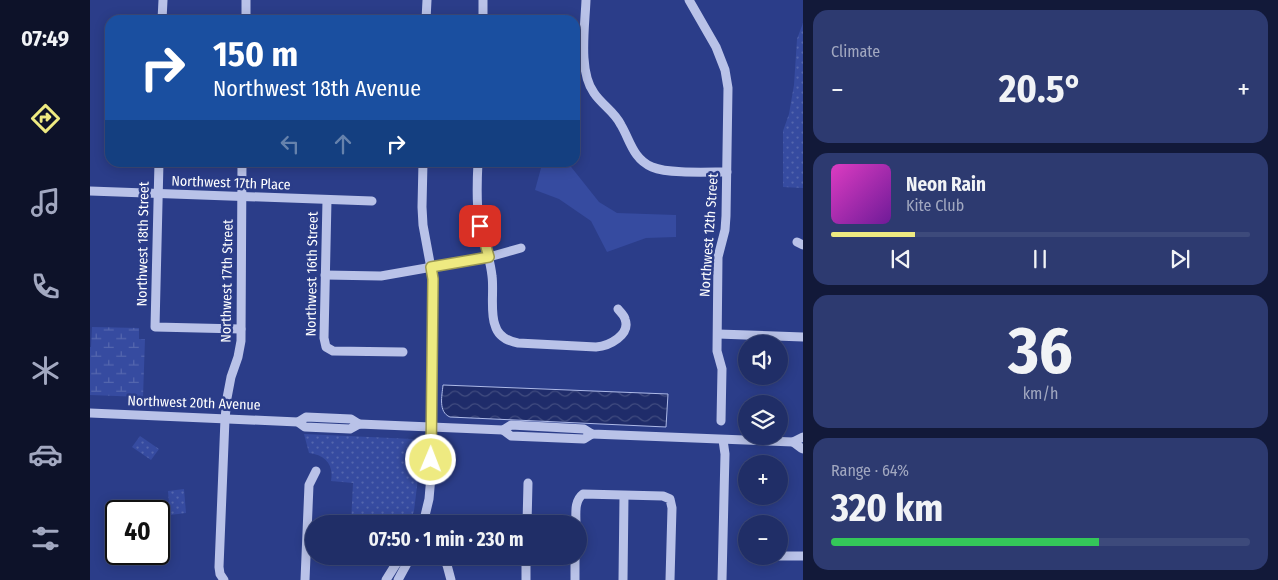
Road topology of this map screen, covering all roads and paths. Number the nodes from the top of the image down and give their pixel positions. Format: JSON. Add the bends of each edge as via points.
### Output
{"nodes":[{"id":1,"x":162,"y":0,"type":"edge"},
{"id":2,"x":246,"y":0,"type":"edge"},
{"id":3,"x":427,"y":0,"type":"edge"},
{"id":4,"x":483,"y":0,"type":"edge"},
{"id":5,"x":586,"y":0,"type":"edge"},
{"id":6,"x":689,"y":0,"type":"edge"},
{"id":7,"x":162,"y":15,"type":"edge"},
{"id":8,"x":246,"y":15,"type":"edge"},
{"id":9,"x":426,"y":15,"type":"edge"},
{"id":10,"x":483,"y":15,"type":"edge"},
{"id":11,"x":159,"y":167,"type":"edge"},
{"id":12,"x":242,"y":167,"type":"edge"},
{"id":13,"x":424,"y":167,"type":"edge"},
{"id":14,"x":478,"y":167,"type":"edge"},
{"id":15,"x":727,"y":172,"type":"junction"},
{"id":16,"x":90,"y":191,"type":"edge"},
{"id":17,"x":158,"y":194,"type":"junction"},
{"id":18,"x":242,"y":197,"type":"junction"},
{"id":19,"x":326,"y":200,"type":"junction"},
{"id":20,"x":372,"y":202,"type":"dead end"},
{"id":21,"x":521,"y":248,"type":"dead end"},
{"id":22,"x":489,"y":257,"type":"junction"},
{"id":23,"x":431,"y":267,"type":"junction"},
{"id":24,"x":325,"y":275,"type":"junction"},
{"id":25,"x":618,"y":309,"type":"dead end"},
{"id":26,"x":241,"y":329,"type":"junction"},
{"id":27,"x":718,"y":334,"type":"junction"},
{"id":28,"x":803,"y":336,"type":"edge"},
{"id":29,"x":403,"y":352,"type":"dead end"},
{"id":30,"x":90,"y":413,"type":"edge"},
{"id":31,"x":225,"y":419,"type":"junction"},
{"id":32,"x":721,"y":421,"type":"dead end"},
{"id":33,"x":431,"y":427,"type":"junction"},
{"id":34,"x":803,"y":437,"type":"edge"},
{"id":35,"x":723,"y":440,"type":"junction"},
{"id":36,"x":793,"y":442,"type":"junction"},
{"id":37,"x":803,"y":448,"type":"edge"},
{"id":38,"x":316,"y":472,"type":"dead end"},
{"id":39,"x":528,"y":483,"type":"dead end"},
{"id":40,"x":624,"y":496,"type":"junction"},
{"id":41,"x":426,"y":515,"type":"edge"},
{"id":42,"x":527,"y":515,"type":"edge"},
{"id":43,"x":576,"y":515,"type":"edge"},
{"id":44,"x":788,"y":556,"type":"edge"},
{"id":45,"x":803,"y":556,"type":"edge"},
{"id":46,"x":395,"y":565,"type":"edge"},
{"id":47,"x":406,"y":565,"type":"edge"},
{"id":48,"x":447,"y":565,"type":"edge"},
{"id":49,"x":526,"y":565,"type":"edge"},
{"id":50,"x":575,"y":565,"type":"edge"},
{"id":51,"x":223,"y":579,"type":"edge"},
{"id":52,"x":305,"y":580,"type":"edge"},
{"id":53,"x":386,"y":580,"type":"edge"},
{"id":54,"x":398,"y":580,"type":"edge"},
{"id":55,"x":451,"y":580,"type":"edge"},
{"id":56,"x":526,"y":580,"type":"edge"},
{"id":57,"x":574,"y":580,"type":"edge"},
{"id":58,"x":623,"y":580,"type":"edge"},
{"id":59,"x":670,"y":580,"type":"edge"},
{"id":60,"x":722,"y":580,"type":"edge"}],
"edges":[{"from":1,"to":7,"type":"street"},
{"from":2,"to":8,"type":"street"},
{"from":3,"to":9,"type":"street"},
{"from":4,"to":10,"type":"street"},
{"from":5,"to":15,"type":"street","via":[[584,56],[589,86],[620,122],[634,151],[649,166],[661,170]]},
{"from":6,"to":15,"type":"street","name":"Northwest 12th Street","via":[[711,38],[726,75]]},
{"from":11,"to":17,"type":"street","name":"Northwest 18th Street"},
{"from":12,"to":18,"type":"street","name":"Northwest 17th Street"},
{"from":13,"to":23,"type":"street","via":[[424,235]]},
{"from":14,"to":22,"type":"street","via":[[478,211]]},
{"from":15,"to":27,"type":"street","name":"Northwest 12th Street","via":[[726,223],[718,257]]},
{"from":16,"to":17,"type":"street","name":"Northwest 17th Place"},
{"from":17,"to":18,"type":"street","name":"Northwest 17th Place"},
{"from":17,"to":26,"type":"street","name":"Northwest 18th Street","via":[[155,327]]},
{"from":18,"to":19,"type":"street","name":"Northwest 17th Place"},
{"from":18,"to":26,"type":"street","name":"Northwest 17th Street"},
{"from":19,"to":20,"type":"street","name":"Northwest 17th Place"},
{"from":19,"to":24,"type":"street","name":"Northwest 16th Street"},
{"from":21,"to":22,"type":"street"},
{"from":22,"to":23,"type":"street"},
{"from":22,"to":25,"type":"street","via":[[493,320],[501,335],[510,341],[604,346],[615,341],[626,328],[625,318]]},
{"from":23,"to":24,"type":"street","via":[[376,276]]},
{"from":23,"to":33,"type":"street"},
{"from":24,"to":29,"type":"street","name":"Northwest 16th Street","via":[[326,347],[333,351]]},
{"from":26,"to":31,"type":"street","name":"Northwest 17th Street"},
{"from":27,"to":28,"type":"street"},
{"from":27,"to":32,"type":"street","name":"Northwest 12th Street","via":[[722,369]]},
{"from":30,"to":31,"type":"street","name":"Northwest 20th Avenue"},
{"from":31,"to":33,"type":"street","name":"Northwest 20th Avenue","via":[[298,422],[306,417],[351,419],[359,424]]},
{"from":31,"to":51,"type":"street","name":"Northwest 17th Street","via":[[219,567]]},
{"from":33,"to":35,"type":"street","name":"Northwest 20th Avenue","via":[[503,430],[510,436],[584,439],[592,434]]},
{"from":33,"to":41,"type":"street","via":[[430,488]]},
{"from":34,"to":36,"type":"street","name":"Northwest 20th Avenue"},
{"from":35,"to":36,"type":"street","name":"Northwest 20th Avenue"},
{"from":35,"to":60,"type":"street"},
{"from":36,"to":37,"type":"street","name":"Northwest 20th Avenue"},
{"from":38,"to":52,"type":"street","via":[[309,485]]},
{"from":39,"to":42,"type":"street"},
{"from":40,"to":43,"type":"street","via":[[581,495],[577,501]]},
{"from":40,"to":58,"type":"street"},
{"from":40,"to":59,"type":"street","via":[[663,496],[670,500]]},
{"from":44,"to":45,"type":"street"},
{"from":46,"to":53,"type":"street"},
{"from":47,"to":54,"type":"street"},
{"from":48,"to":55,"type":"street"},
{"from":49,"to":56,"type":"street"},
{"from":50,"to":57,"type":"street"}]}
